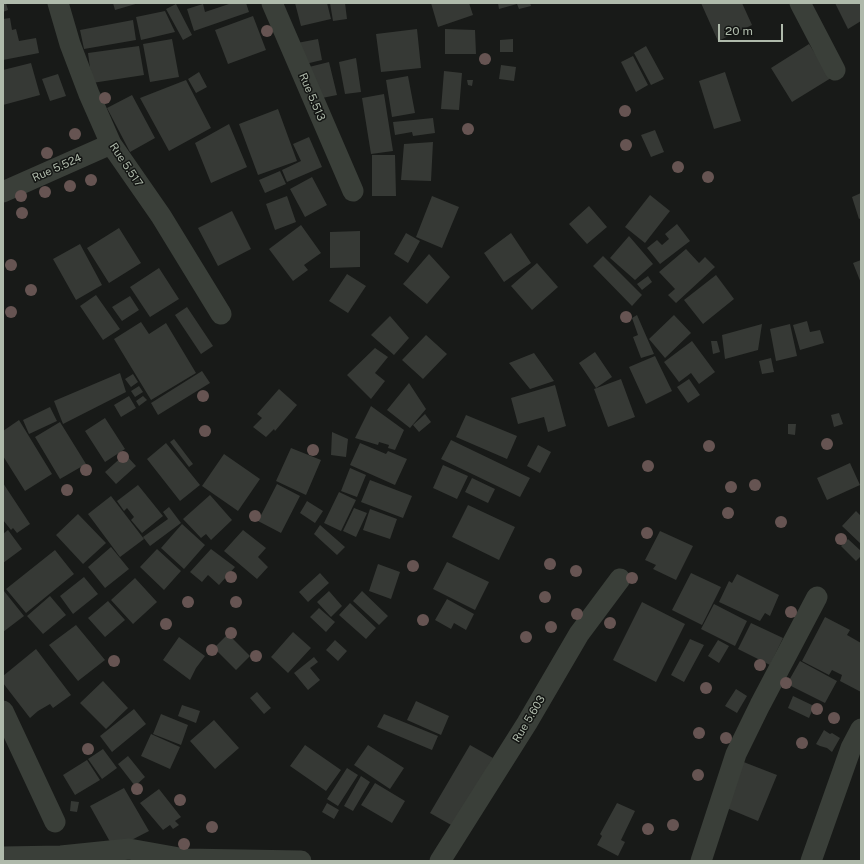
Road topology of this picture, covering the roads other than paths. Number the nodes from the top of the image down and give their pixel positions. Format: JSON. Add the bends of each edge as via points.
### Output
{"nodes":[{"id":1,"x":58,"y":3,"type":"edge"},
{"id":2,"x":272,"y":3,"type":"edge"},
{"id":3,"x":800,"y":3,"type":"edge"},
{"id":4,"x":834,"y":70,"type":"dead end"},
{"id":5,"x":111,"y":144,"type":"junction"},
{"id":6,"x":353,"y":191,"type":"dead end"},
{"id":7,"x":3,"y":192,"type":"edge"},
{"id":8,"x":221,"y":314,"type":"dead end"},
{"id":9,"x":620,"y":579,"type":"dead end"},
{"id":10,"x":817,"y":597,"type":"dead end"},
{"id":11,"x":3,"y":711,"type":"edge"},
{"id":12,"x":861,"y":729,"type":"edge"},
{"id":13,"x":55,"y":822,"type":"dead end"},
{"id":14,"x":3,"y":857,"type":"edge"},
{"id":15,"x":301,"y":861,"type":"edge"},
{"id":16,"x":440,"y":861,"type":"edge"},
{"id":17,"x":701,"y":861,"type":"edge"},
{"id":18,"x":811,"y":861,"type":"edge"}],
"edges":[{"from":1,"to":5,"type":"street","name":"Rue 5.517","via":[[70,44]]},
{"from":2,"to":6,"type":"street","name":"Rue 5.513"},
{"from":3,"to":4,"type":"street"},
{"from":5,"to":7,"type":"street","name":"Rue 5.524"},
{"from":5,"to":8,"type":"street","name":"Rue 5.517","via":[[160,216]]},
{"from":9,"to":16,"type":"street","name":"Rue 5.603","via":[[579,634],[527,723]]},
{"from":10,"to":17,"type":"street","via":[[736,754]]},
{"from":11,"to":13,"type":"street"},
{"from":12,"to":18,"type":"street","via":[[851,748]]},
{"from":14,"to":15,"type":"street","via":[[60,856],[129,849],[185,859]]}]}
